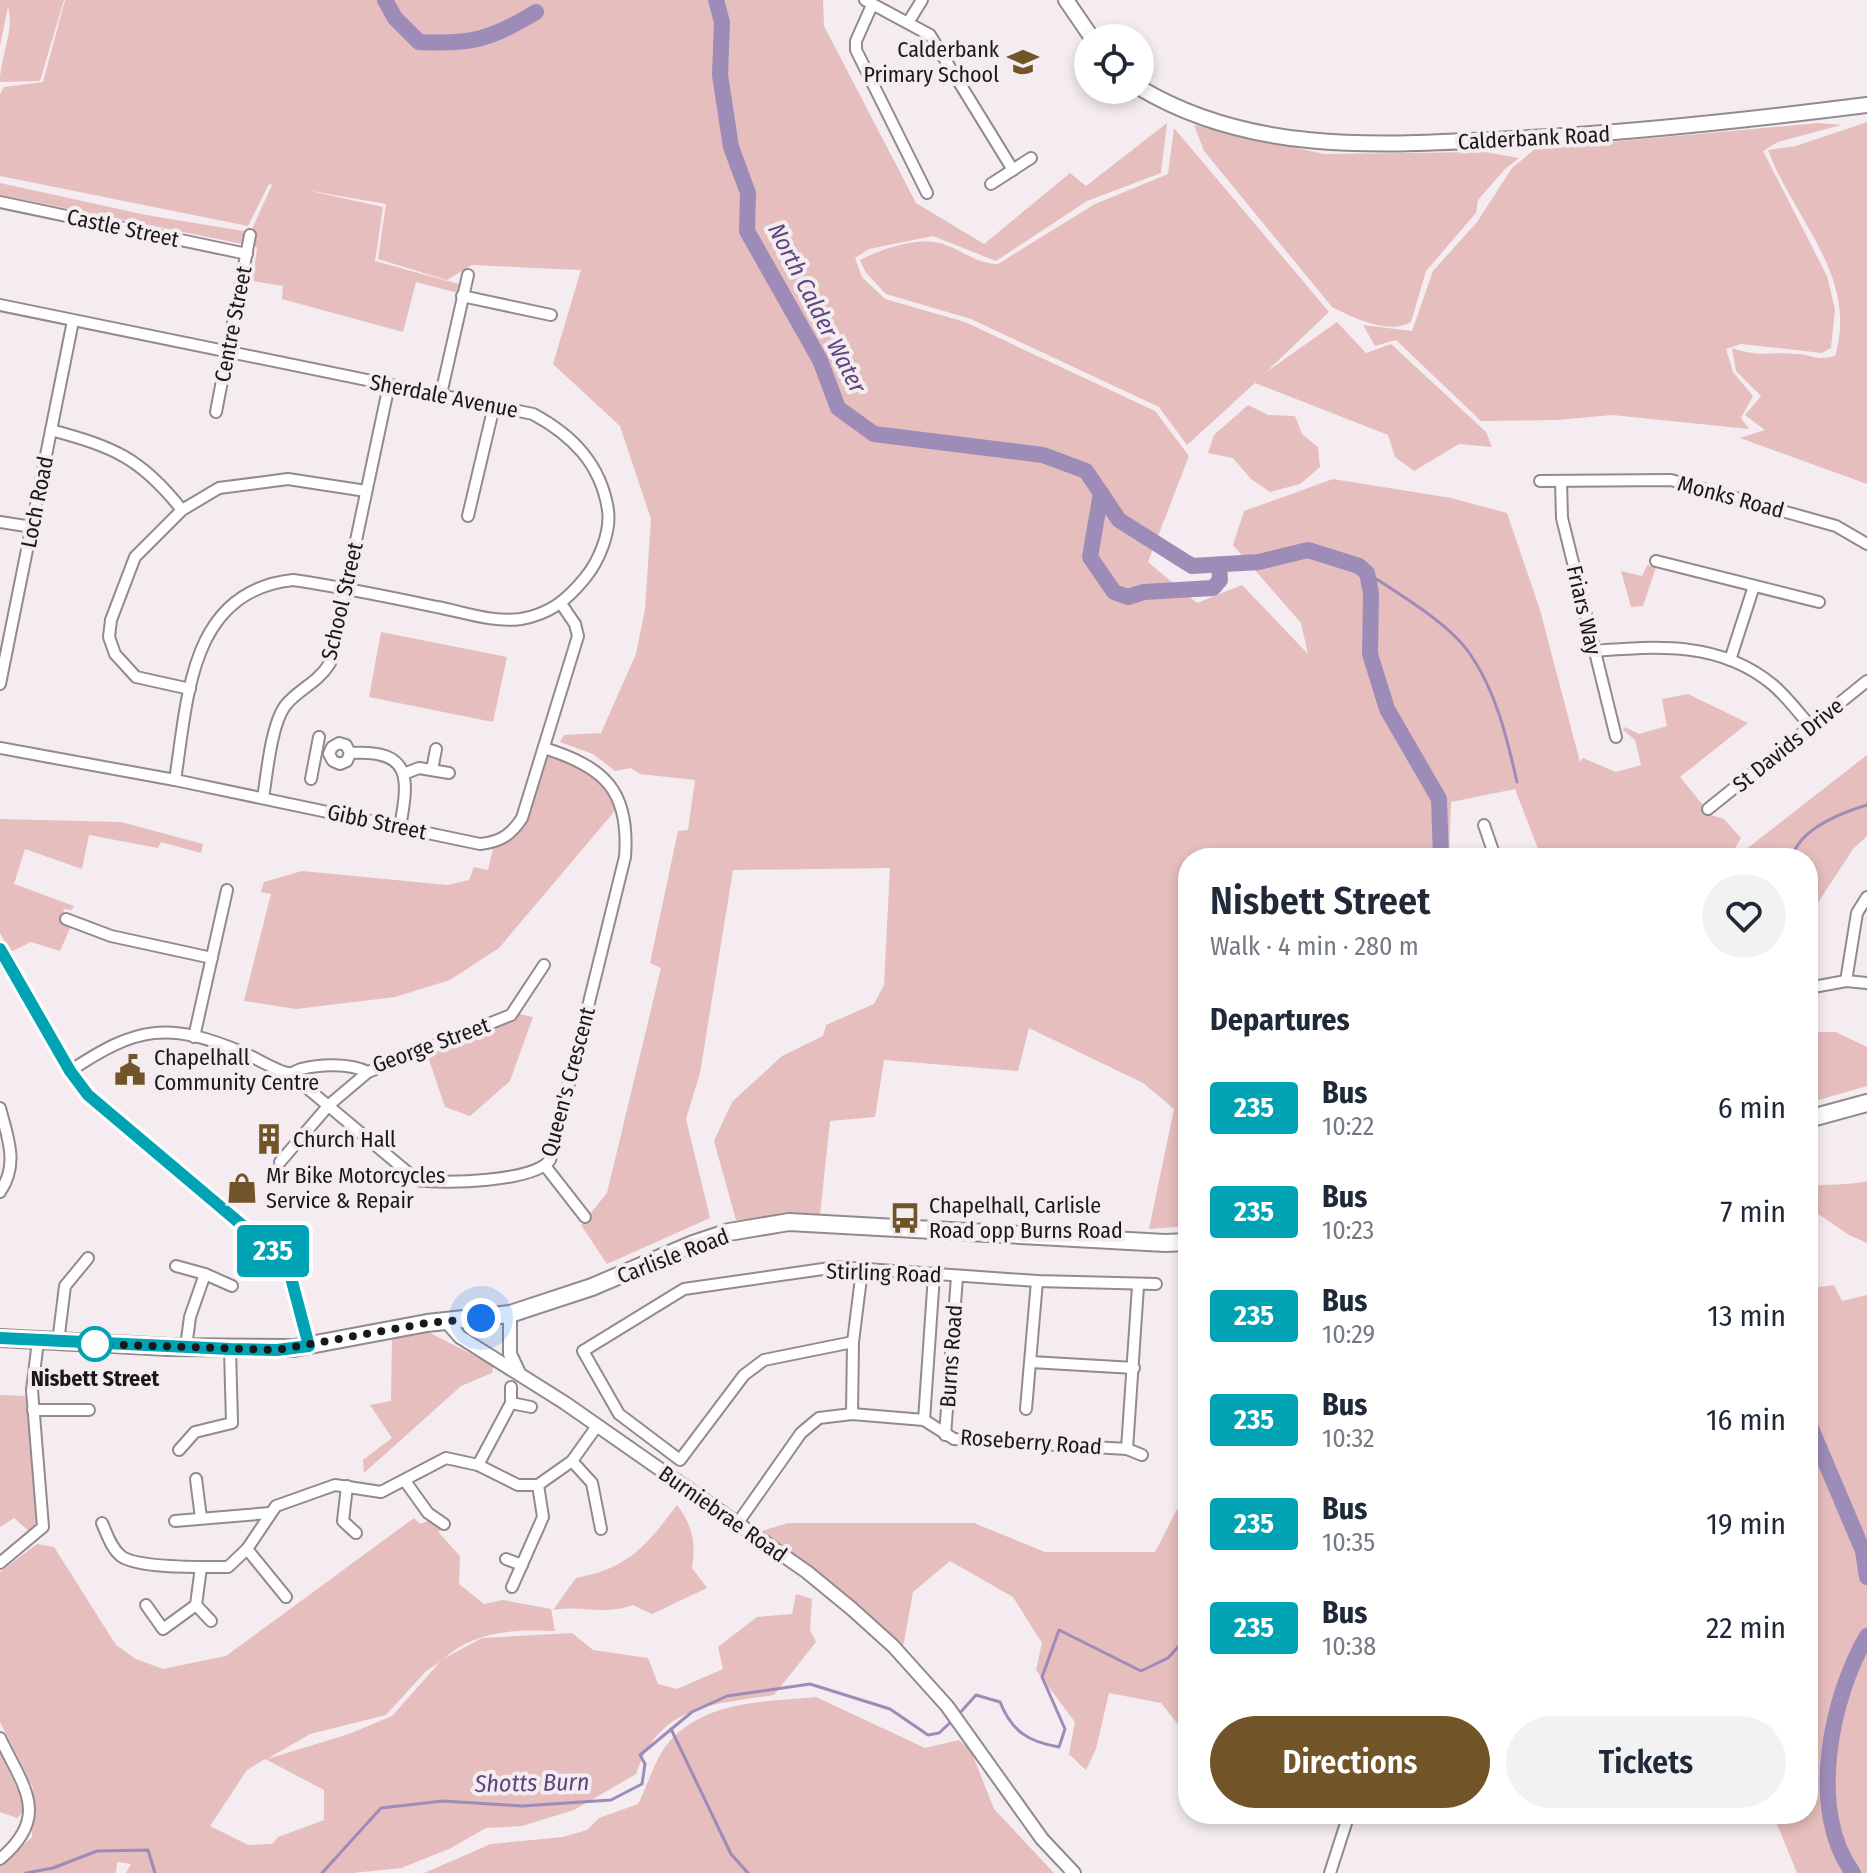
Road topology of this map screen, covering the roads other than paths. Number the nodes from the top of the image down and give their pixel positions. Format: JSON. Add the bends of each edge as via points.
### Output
{"nodes":[{"id":1,"x":922,"y":0,"type":"edge"},
{"id":2,"x":1066,"y":0,"type":"edge"},
{"id":3,"x":868,"y":2,"type":"edge"},
{"id":4,"x":909,"y":21,"type":"junction"},
{"id":5,"x":1082,"y":24,"type":"edge"},
{"id":6,"x":1154,"y":95,"type":"edge"},
{"id":7,"x":1867,"y":105,"type":"edge"},
{"id":8,"x":1031,"y":158,"type":"dead end"},
{"id":9,"x":1013,"y":170,"type":"junction"},
{"id":10,"x":991,"y":184,"type":"dead end"},
{"id":11,"x":927,"y":193,"type":"dead end"},
{"id":12,"x":0,"y":202,"type":"edge"},
{"id":13,"x":250,"y":235,"type":"dead end"},
{"id":14,"x":247,"y":254,"type":"junction"},
{"id":15,"x":468,"y":275,"type":"dead end"},
{"id":16,"x":462,"y":296,"type":"junction"},
{"id":17,"x":0,"y":305,"type":"edge"},
{"id":18,"x":551,"y":315,"type":"dead end"},
{"id":19,"x":73,"y":321,"type":"junction"},
{"id":20,"x":228,"y":354,"type":"junction"},
{"id":21,"x":389,"y":385,"type":"junction"},
{"id":22,"x":441,"y":394,"type":"junction"},
{"id":23,"x":494,"y":406,"type":"junction"},
{"id":24,"x":216,"y":412,"type":"dead end"},
{"id":25,"x":51,"y":430,"type":"junction"},
{"id":26,"x":1540,"y":481,"type":"dead end"},
{"id":27,"x":1561,"y":481,"type":"junction"},
{"id":28,"x":366,"y":491,"type":"junction"},
{"id":29,"x":182,"y":510,"type":"junction"},
{"id":30,"x":468,"y":516,"type":"dead end"},
{"id":31,"x":0,"y":522,"type":"edge"},
{"id":32,"x":32,"y":527,"type":"junction"},
{"id":33,"x":1867,"y":544,"type":"edge"},
{"id":34,"x":1656,"y":561,"type":"dead end"},
{"id":35,"x":1754,"y":586,"type":"junction"},
{"id":36,"x":345,"y":588,"type":"junction"},
{"id":37,"x":1819,"y":602,"type":"dead end"},
{"id":38,"x":562,"y":605,"type":"junction"},
{"id":39,"x":1594,"y":651,"type":"junction"},
{"id":40,"x":1730,"y":660,"type":"junction"},
{"id":41,"x":1867,"y":681,"type":"edge"},
{"id":42,"x":0,"y":684,"type":"edge"},
{"id":43,"x":190,"y":689,"type":"junction"},
{"id":44,"x":1811,"y":727,"type":"junction"},
{"id":45,"x":1616,"y":737,"type":"dead end"},
{"id":46,"x":0,"y":748,"type":"edge"},
{"id":47,"x":544,"y":748,"type":"junction"},
{"id":48,"x":436,"y":749,"type":"dead end"},
{"id":49,"x":432,"y":770,"type":"junction"},
{"id":50,"x":406,"y":773,"type":"junction"},
{"id":51,"x":449,"y":773,"type":"dead end"},
{"id":52,"x":311,"y":779,"type":"dead end"},
{"id":53,"x":175,"y":780,"type":"junction"},
{"id":54,"x":263,"y":798,"type":"junction"},
{"id":55,"x":1708,"y":809,"type":"dead end"},
{"id":56,"x":1484,"y":825,"type":"dead end"},
{"id":57,"x":400,"y":827,"type":"junction"},
{"id":58,"x":1492,"y":848,"type":"edge"},
{"id":59,"x":227,"y":890,"type":"dead end"},
{"id":60,"x":1867,"y":897,"type":"edge"},
{"id":61,"x":66,"y":919,"type":"dead end"},
{"id":62,"x":0,"y":950,"type":"edge"},
{"id":63,"x":212,"y":958,"type":"junction"},
{"id":64,"x":544,"y":965,"type":"dead end"},
{"id":65,"x":1846,"y":981,"type":"junction"},
{"id":66,"x":1867,"y":983,"type":"edge"},
{"id":67,"x":1818,"y":986,"type":"edge"},
{"id":68,"x":194,"y":1037,"type":"junction"},
{"id":69,"x":70,"y":1071,"type":"junction"},
{"id":70,"x":368,"y":1072,"type":"junction"},
{"id":71,"x":289,"y":1073,"type":"junction"},
{"id":72,"x":1867,"y":1103,"type":"edge"},
{"id":73,"x":329,"y":1105,"type":"junction"},
{"id":74,"x":0,"y":1108,"type":"edge"},
{"id":75,"x":1818,"y":1116,"type":"edge"},
{"id":76,"x":280,"y":1162,"type":"dead end"},
{"id":77,"x":546,"y":1167,"type":"junction"},
{"id":78,"x":0,"y":1192,"type":"edge"},
{"id":79,"x":585,"y":1217,"type":"dead end"},
{"id":80,"x":1178,"y":1242,"type":"edge"},
{"id":81,"x":88,"y":1258,"type":"dead end"},
{"id":82,"x":176,"y":1266,"type":"dead end"},
{"id":83,"x":862,"y":1270,"type":"junction"},
{"id":84,"x":205,"y":1274,"type":"junction"},
{"id":85,"x":934,"y":1275,"type":"junction"},
{"id":86,"x":957,"y":1277,"type":"junction"},
{"id":87,"x":1037,"y":1281,"type":"junction"},
{"id":88,"x":1156,"y":1284,"type":"dead end"},
{"id":89,"x":232,"y":1286,"type":"dead end"},
{"id":90,"x":1138,"y":1286,"type":"junction"},
{"id":91,"x":510,"y":1314,"type":"junction"},
{"id":92,"x":446,"y":1321,"type":"junction"},
{"id":93,"x":511,"y":1336,"type":"junction"},
{"id":94,"x":0,"y":1338,"type":"edge"},
{"id":95,"x":38,"y":1341,"type":"junction"},
{"id":96,"x":58,"y":1342,"type":"junction"},
{"id":97,"x":853,"y":1342,"type":"junction"},
{"id":98,"x":309,"y":1346,"type":"junction"},
{"id":99,"x":186,"y":1347,"type":"junction"},
{"id":100,"x":477,"y":1348,"type":"junction"},
{"id":101,"x":230,"y":1349,"type":"junction"},
{"id":102,"x":1031,"y":1362,"type":"junction"},
{"id":103,"x":1134,"y":1368,"type":"junction"},
{"id":104,"x":518,"y":1371,"type":"junction"},
{"id":105,"x":511,"y":1387,"type":"dead end"},
{"id":106,"x":511,"y":1403,"type":"junction"},
{"id":107,"x":531,"y":1407,"type":"dead end"},
{"id":108,"x":1026,"y":1409,"type":"dead end"},
{"id":109,"x":33,"y":1410,"type":"junction"},
{"id":110,"x":89,"y":1410,"type":"dead end"},
{"id":111,"x":852,"y":1414,"type":"junction"},
{"id":112,"x":924,"y":1420,"type":"junction"},
{"id":113,"x":597,"y":1426,"type":"junction"},
{"id":114,"x":945,"y":1435,"type":"junction"},
{"id":115,"x":1127,"y":1449,"type":"junction"},
{"id":116,"x":179,"y":1450,"type":"dead end"},
{"id":117,"x":1142,"y":1455,"type":"dead end"},
{"id":118,"x":572,"y":1461,"type":"junction"},
{"id":119,"x":478,"y":1465,"type":"junction"},
{"id":120,"x":196,"y":1479,"type":"dead end"},
{"id":121,"x":405,"y":1481,"type":"junction"},
{"id":122,"x":538,"y":1485,"type":"junction"},
{"id":123,"x":347,"y":1486,"type":"junction"},
{"id":124,"x":270,"y":1513,"type":"junction"},
{"id":125,"x":201,"y":1518,"type":"junction"},
{"id":126,"x":175,"y":1521,"type":"dead end"},
{"id":127,"x":102,"y":1523,"type":"dead end"},
{"id":128,"x":444,"y":1524,"type":"dead end"},
{"id":129,"x":737,"y":1524,"type":"junction"},
{"id":130,"x":601,"y":1529,"type":"dead end"},
{"id":131,"x":356,"y":1533,"type":"dead end"},
{"id":132,"x":247,"y":1549,"type":"junction"},
{"id":133,"x":506,"y":1559,"type":"dead end"},
{"id":134,"x":0,"y":1563,"type":"edge"},
{"id":135,"x":522,"y":1565,"type":"junction"},
{"id":136,"x":201,"y":1567,"type":"junction"},
{"id":137,"x":512,"y":1587,"type":"dead end"},
{"id":138,"x":286,"y":1597,"type":"dead end"},
{"id":139,"x":146,"y":1605,"type":"dead end"},
{"id":140,"x":196,"y":1605,"type":"junction"},
{"id":141,"x":211,"y":1621,"type":"dead end"},
{"id":142,"x":0,"y":1738,"type":"edge"},
{"id":143,"x":1346,"y":1824,"type":"edge"},
{"id":144,"x":0,"y":1859,"type":"edge"},
{"id":145,"x":1074,"y":1873,"type":"edge"},
{"id":146,"x":1330,"y":1873,"type":"edge"}],
"edges":[{"from":1,"to":4,"type":"street"},
{"from":2,"to":5,"type":"main road"},
{"from":3,"to":4,"type":"street"},
{"from":3,"to":11,"type":"street","via":[[856,50]]},
{"from":4,"to":9,"type":"street","via":[[930,35]]},
{"from":6,"to":7,"type":"main road","name":"Calderbank Road","via":[[1202,117],[1253,132],[1385,145],[1624,133]]},
{"from":8,"to":9,"type":"street"},
{"from":9,"to":10,"type":"street"},
{"from":12,"to":14,"type":"street","name":"Castle Street"},
{"from":13,"to":14,"type":"street","name":"Centre Street"},
{"from":14,"to":20,"type":"street","name":"Centre Street"},
{"from":15,"to":16,"type":"street"},
{"from":16,"to":18,"type":"street"},
{"from":16,"to":22,"type":"street"},
{"from":17,"to":19,"type":"street","name":"Sherdale Avenue"},
{"from":19,"to":20,"type":"street","name":"Sherdale Avenue"},
{"from":19,"to":25,"type":"street","name":"Loch Road"},
{"from":20,"to":21,"type":"street","name":"Sherdale Avenue"},
{"from":20,"to":24,"type":"street","name":"Centre Street"},
{"from":21,"to":22,"type":"street","name":"Sherdale Avenue"},
{"from":21,"to":28,"type":"street","name":"School Street"},
{"from":22,"to":23,"type":"street","name":"Sherdale Avenue"},
{"from":23,"to":30,"type":"street"},
{"from":23,"to":38,"type":"street","name":"Sherdale Avenue","via":[[533,414],[563,430],[585,454],[604,488],[608,515],[602,547],[591,571]]},
{"from":25,"to":29,"type":"street","via":[[105,444],[132,460],[159,481]]},
{"from":25,"to":32,"type":"street","name":"Loch Road"},
{"from":26,"to":27,"type":"street","name":"Monks Road"},
{"from":27,"to":33,"type":"street","name":"Monks Road","via":[[1671,480],[1836,526]]},
{"from":27,"to":39,"type":"street","name":"Friars Way","via":[[1562,518]]},
{"from":28,"to":29,"type":"street","via":[[288,479],[219,488]]},
{"from":28,"to":36,"type":"street","name":"School Street"},
{"from":29,"to":43,"type":"street","via":[[135,557],[109,637],[115,654],[136,677]]},
{"from":31,"to":32,"type":"street"},
{"from":32,"to":42,"type":"street","name":"Loch Road"},
{"from":34,"to":35,"type":"street"},
{"from":35,"to":37,"type":"street"},
{"from":35,"to":40,"type":"street"},
{"from":36,"to":38,"type":"street","via":[[501,620]]},
{"from":36,"to":43,"type":"street","via":[[293,580],[268,583],[238,598],[217,618],[200,648]]},
{"from":36,"to":54,"type":"street","name":"School Street","via":[[330,663],[320,679],[286,704],[279,718]]},
{"from":38,"to":47,"type":"street","name":"Gibb Street","via":[[578,636]]},
{"from":39,"to":40,"type":"street","via":[[1669,645]]},
{"from":39,"to":45,"type":"street","name":"Friars Way"},
{"from":40,"to":44,"type":"street","via":[[1774,686]]},
{"from":41,"to":44,"type":"street","name":"St Davids Drive"},
{"from":43,"to":53,"type":"street"},
{"from":44,"to":55,"type":"street","name":"St Davids Drive"},
{"from":46,"to":53,"type":"street","name":"Gibb Street"},
{"from":47,"to":57,"type":"street","name":"Gibb Street","via":[[522,818],[500,840],[480,844]]},
{"from":47,"to":77,"type":"street","name":"Queen's Crescent","via":[[609,781],[620,802],[627,837]]},
{"from":48,"to":49,"type":"street"},
{"from":49,"to":50,"type":"street"},
{"from":49,"to":51,"type":"street"},
{"from":50,"to":52,"type":"street","via":[[384,754],[350,753],[347,761],[337,763],[318,743]]},
{"from":50,"to":57,"type":"street"},
{"from":53,"to":54,"type":"street","name":"Gibb Street"},
{"from":54,"to":57,"type":"street","name":"Gibb Street"},
{"from":56,"to":58,"type":"street"},
{"from":59,"to":63,"type":"street"},
{"from":60,"to":65,"type":"street","via":[[1857,913]]},
{"from":61,"to":63,"type":"street","via":[[111,936]]},
{"from":62,"to":69,"type":"street"},
{"from":63,"to":68,"type":"street"},
{"from":64,"to":70,"type":"street","name":"George Street","via":[[511,1015]]},
{"from":65,"to":66,"type":"street"},
{"from":65,"to":67,"type":"street"},
{"from":68,"to":69,"type":"street","via":[[129,1037]]},
{"from":68,"to":71,"type":"street"},
{"from":69,"to":98,"type":"street","via":[[88,1095],[281,1258]]},
{"from":70,"to":71,"type":"street","name":"George Street","via":[[328,1065]]},
{"from":70,"to":73,"type":"street"},
{"from":71,"to":73,"type":"street","name":"Queen's Crescent"},
{"from":72,"to":75,"type":"main road"},
{"from":73,"to":76,"type":"street"},
{"from":73,"to":77,"type":"street","name":"Queen's Crescent","via":[[417,1180],[491,1179]]},
{"from":74,"to":78,"type":"street","via":[[13,1161]]},
{"from":77,"to":79,"type":"street"},
{"from":80,"to":91,"type":"main road","name":"Carlisle Road","via":[[789,1222],[729,1232]]},
{"from":81,"to":96,"type":"street","via":[[65,1286]]},
{"from":82,"to":84,"type":"street"},
{"from":83,"to":85,"type":"street","name":"Stirling Road"},
{"from":83,"to":97,"type":"street"},
{"from":83,"to":97,"type":"street","name":"Stirling Road","via":[[837,1267],[684,1289],[583,1351],[619,1414],[680,1460],[744,1375],[764,1360]]},
{"from":84,"to":89,"type":"street"},
{"from":84,"to":99,"type":"street"},
{"from":85,"to":86,"type":"street","name":"Stirling Road"},
{"from":85,"to":112,"type":"street","name":"Burns Road"},
{"from":86,"to":87,"type":"street","name":"Stirling Road"},
{"from":86,"to":114,"type":"street","name":"Burns Road"},
{"from":87,"to":90,"type":"street","name":"Stirling Road"},
{"from":87,"to":102,"type":"street"},
{"from":88,"to":90,"type":"street","name":"Stirling Road"},
{"from":90,"to":103,"type":"street"},
{"from":91,"to":92,"type":"main road","name":"Carlisle Road"},
{"from":91,"to":93,"type":"street"},
{"from":92,"to":98,"type":"main road","name":"Carlisle Road"},
{"from":92,"to":100,"type":"street","name":"Burniebrae Road"},
{"from":93,"to":100,"type":"street","via":[[496,1348]]},
{"from":93,"to":104,"type":"street","via":[[510,1354]]},
{"from":94,"to":95,"type":"main road","name":"Carlisle Road"},
{"from":95,"to":96,"type":"main road","name":"Carlisle Road"},
{"from":95,"to":109,"type":"street"},
{"from":96,"to":99,"type":"main road","name":"Carlisle Road"},
{"from":97,"to":111,"type":"street"},
{"from":98,"to":101,"type":"main road","name":"Carlisle Road"},
{"from":99,"to":101,"type":"main road","name":"Carlisle Road"},
{"from":100,"to":104,"type":"street","name":"Burniebrae Road"},
{"from":101,"to":116,"type":"street","via":[[232,1423],[195,1432]]},
{"from":102,"to":103,"type":"street"},
{"from":102,"to":108,"type":"street"},
{"from":103,"to":115,"type":"street"},
{"from":104,"to":113,"type":"street","name":"Burniebrae Road"},
{"from":105,"to":106,"type":"street"},
{"from":106,"to":107,"type":"street"},
{"from":106,"to":119,"type":"street"},
{"from":109,"to":110,"type":"street"},
{"from":109,"to":134,"type":"street","via":[[43,1527]]},
{"from":111,"to":112,"type":"street"},
{"from":111,"to":129,"type":"street","via":[[819,1418],[801,1433]]},
{"from":112,"to":114,"type":"street","name":"Roseberry Road"},
{"from":113,"to":118,"type":"street"},
{"from":113,"to":129,"type":"street","name":"Burniebrae Road"},
{"from":114,"to":115,"type":"street","name":"Roseberry Road"},
{"from":115,"to":117,"type":"street","name":"Roseberry Road"},
{"from":118,"to":122,"type":"street"},
{"from":118,"to":130,"type":"street","via":[[592,1483]]},
{"from":119,"to":121,"type":"street","via":[[446,1458]]},
{"from":119,"to":122,"type":"street","via":[[518,1485]]},
{"from":120,"to":125,"type":"street"},
{"from":121,"to":123,"type":"street","via":[[381,1492]]},
{"from":121,"to":128,"type":"street","via":[[424,1517]]},
{"from":122,"to":135,"type":"street","via":[[543,1517]]},
{"from":123,"to":124,"type":"street","via":[[335,1485],[276,1506]]},
{"from":123,"to":131,"type":"street","via":[[343,1521]]},
{"from":124,"to":125,"type":"street"},
{"from":124,"to":132,"type":"street"},
{"from":125,"to":126,"type":"street"},
{"from":127,"to":136,"type":"street","via":[[123,1558]]},
{"from":129,"to":145,"type":"street","name":"Burniebrae Road","via":[[893,1646],[947,1706],[1042,1839]]},
{"from":132,"to":136,"type":"street","via":[[228,1567]]},
{"from":132,"to":138,"type":"street"},
{"from":133,"to":135,"type":"street"},
{"from":135,"to":137,"type":"street"},
{"from":136,"to":140,"type":"street"},
{"from":139,"to":140,"type":"street","via":[[163,1629]]},
{"from":140,"to":141,"type":"street"},
{"from":142,"to":144,"type":"street","via":[[31,1802],[24,1835]]},
{"from":143,"to":146,"type":"street"}]}
